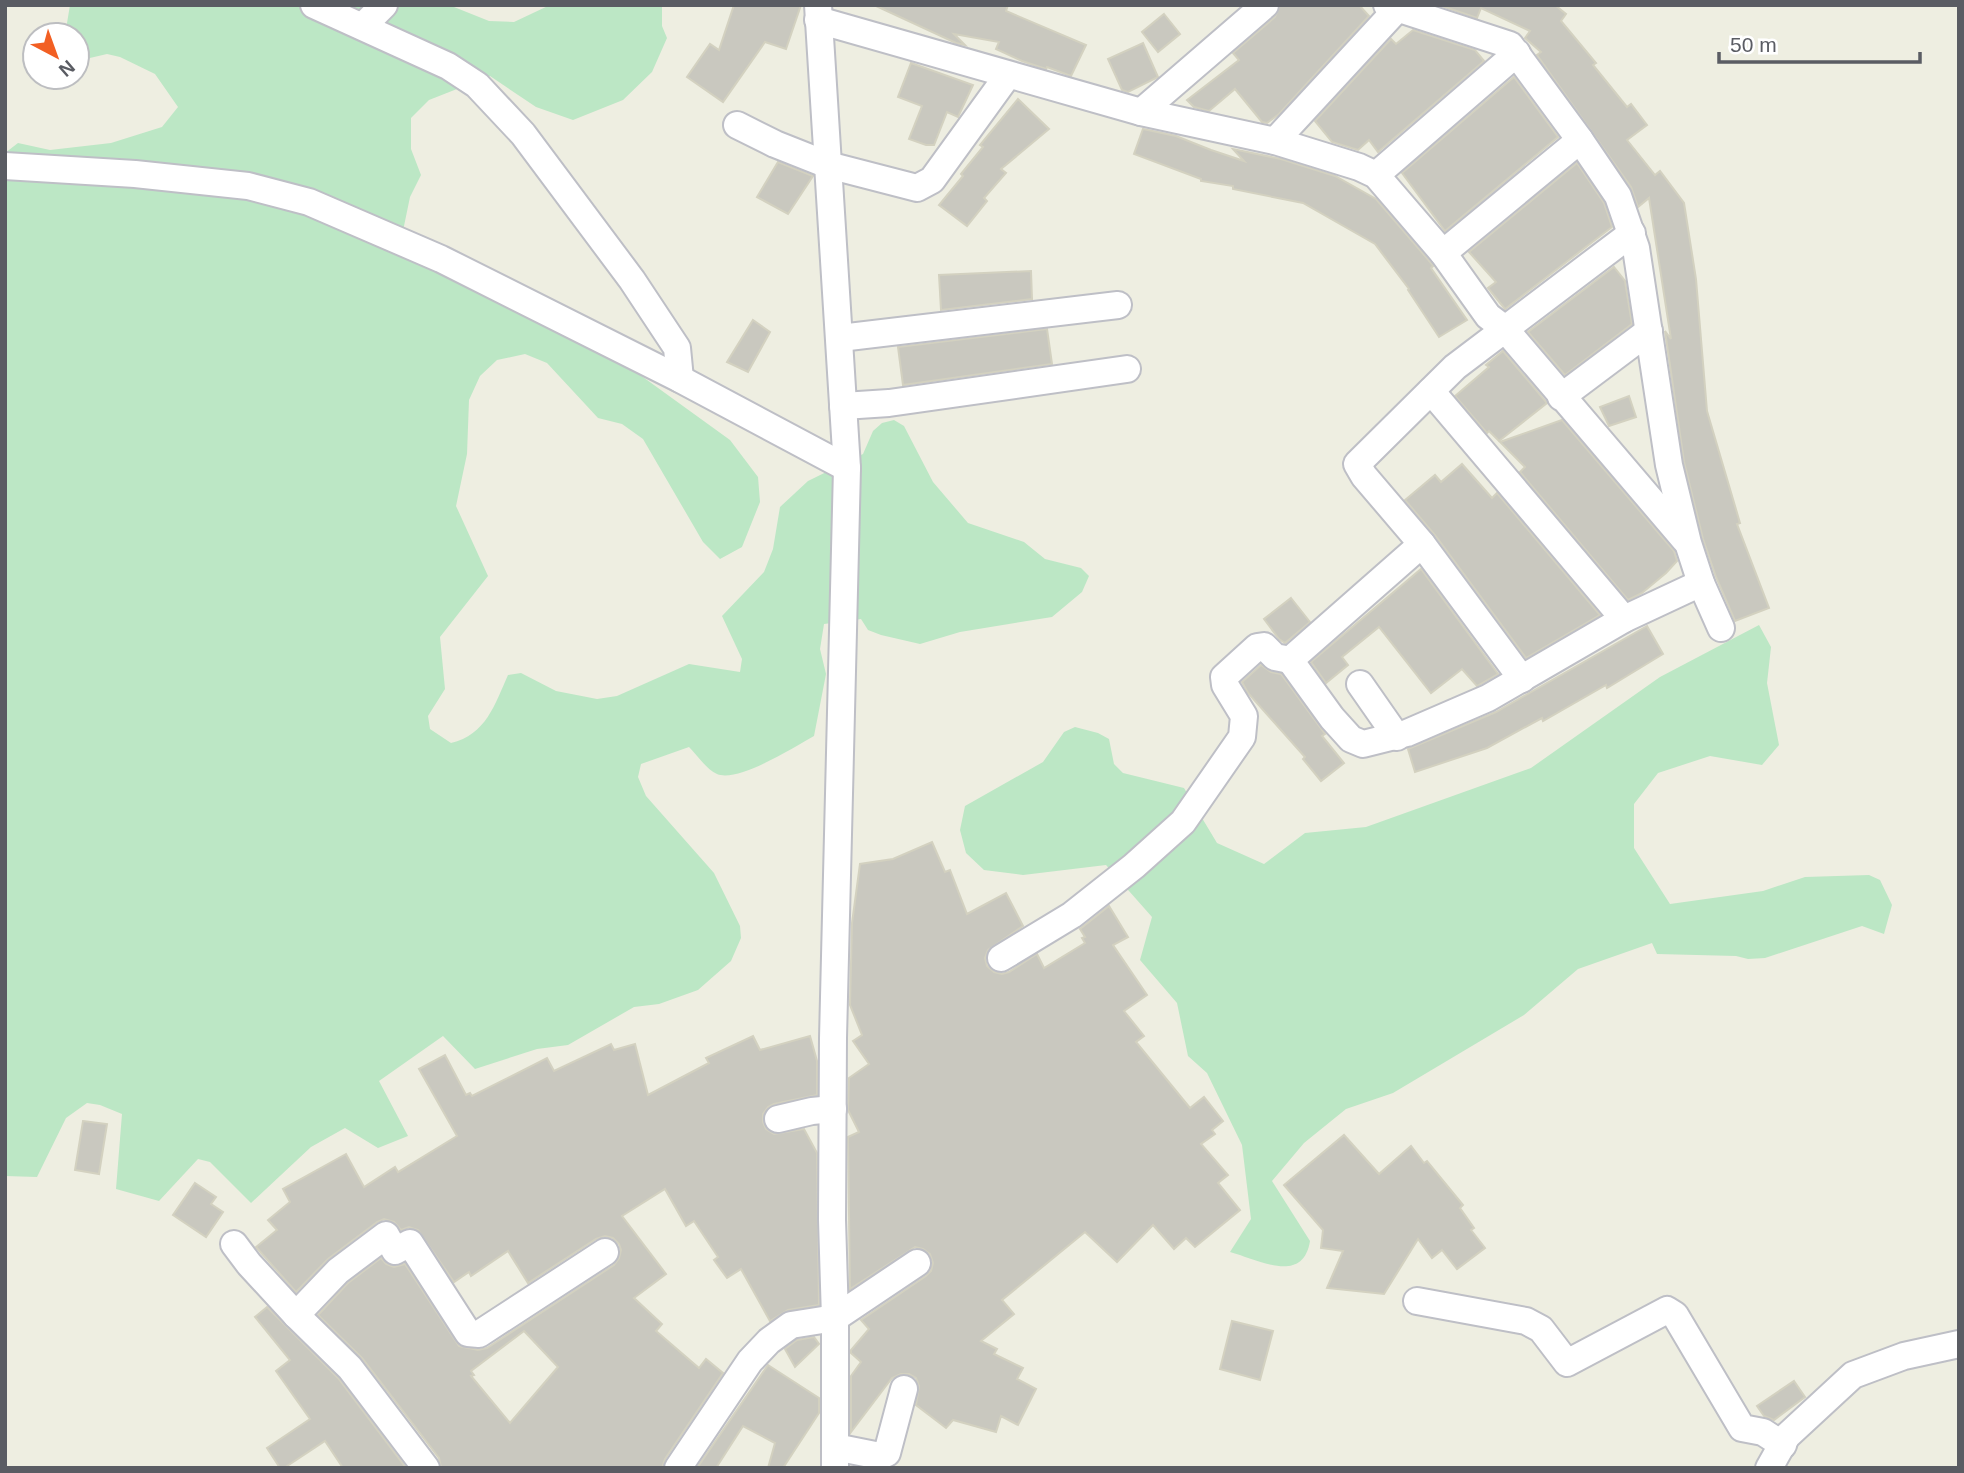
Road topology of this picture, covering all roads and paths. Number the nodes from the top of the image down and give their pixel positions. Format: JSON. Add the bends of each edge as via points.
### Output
{"nodes":[{"id":1,"x":314,"y":5,"type":"edge"},
{"id":2,"x":384,"y":5,"type":"edge"},
{"id":3,"x":1265,"y":5,"type":"edge"},
{"id":4,"x":1392,"y":7,"type":"edge"},
{"id":5,"x":818,"y":13,"type":"edge"},
{"id":6,"x":363,"y":26,"type":"junction"},
{"id":7,"x":1517,"y":53,"type":"junction"},
{"id":8,"x":1008,"y":75,"type":"junction"},
{"id":9,"x":1141,"y":112,"type":"junction"},
{"id":10,"x":737,"y":125,"type":"dead end"},
{"id":11,"x":1580,"y":140,"type":"junction"},
{"id":12,"x":1275,"y":141,"type":"junction"},
{"id":13,"x":828,"y":165,"type":"junction"},
{"id":14,"x":5,"y":166,"type":"edge"},
{"id":15,"x":1376,"y":175,"type":"junction"},
{"id":16,"x":1632,"y":233,"type":"junction"},
{"id":17,"x":1443,"y":254,"type":"junction"},
{"id":18,"x":1118,"y":305,"type":"dead end"},
{"id":19,"x":1505,"y":329,"type":"junction"},
{"id":20,"x":1649,"y":331,"type":"junction"},
{"id":21,"x":840,"y":338,"type":"junction"},
{"id":22,"x":1127,"y":369,"type":"dead end"},
{"id":23,"x":680,"y":379,"type":"junction"},
{"id":24,"x":1430,"y":391,"type":"junction"},
{"id":25,"x":1561,"y":397,"type":"junction"},
{"id":26,"x":843,"y":406,"type":"junction"},
{"id":27,"x":847,"y":468,"type":"junction"},
{"id":28,"x":1688,"y":543,"type":"junction"},
{"id":29,"x":1422,"y":544,"type":"junction"},
{"id":30,"x":1701,"y":583,"type":"junction"},
{"id":31,"x":1624,"y":620,"type":"junction"},
{"id":32,"x":1721,"y":628,"type":"dead end"},
{"id":33,"x":1290,"y":660,"type":"junction"},
{"id":34,"x":1522,"y":679,"type":"junction"},
{"id":35,"x":1360,"y":684,"type":"dead end"},
{"id":36,"x":1397,"y":737,"type":"junction"},
{"id":37,"x":1001,"y":958,"type":"dead end"},
{"id":38,"x":833,"y":1109,"type":"junction"},
{"id":39,"x":778,"y":1119,"type":"dead end"},
{"id":40,"x":234,"y":1244,"type":"dead end"},
{"id":41,"x":605,"y":1252,"type":"dead end"},
{"id":42,"x":917,"y":1263,"type":"dead end"},
{"id":43,"x":1418,"y":1301,"type":"dead end"},
{"id":44,"x":296,"y":1315,"type":"junction"},
{"id":45,"x":835,"y":1318,"type":"junction"},
{"id":46,"x":1959,"y":1344,"type":"edge"},
{"id":47,"x":904,"y":1389,"type":"dead end"},
{"id":48,"x":1783,"y":1445,"type":"junction"},
{"id":49,"x":835,"y":1457,"type":"edge"},
{"id":50,"x":426,"y":1468,"type":"edge"},
{"id":51,"x":678,"y":1468,"type":"edge"},
{"id":52,"x":1769,"y":1468,"type":"edge"}],
"edges":[{"from":1,"to":6,"type":"street"},
{"from":2,"to":6,"type":"street"},
{"from":3,"to":9,"type":"street"},
{"from":4,"to":7,"type":"street","via":[[1504,41]]},
{"from":4,"to":12,"type":"street"},
{"from":5,"to":8,"type":"street"},
{"from":5,"to":13,"type":"street"},
{"from":6,"to":23,"type":"street","via":[[448,66],[477,85],[523,134],[677,348]]},
{"from":7,"to":11,"type":"street"},
{"from":7,"to":15,"type":"street"},
{"from":8,"to":9,"type":"street"},
{"from":8,"to":13,"type":"street","via":[[926,185],[917,188]]},
{"from":9,"to":12,"type":"street"},
{"from":10,"to":13,"type":"street"},
{"from":11,"to":16,"type":"street","via":[[1618,196]]},
{"from":11,"to":17,"type":"street"},
{"from":12,"to":15,"type":"street"},
{"from":13,"to":21,"type":"street"},
{"from":14,"to":23,"type":"street","via":[[248,186],[309,202],[441,259]]},
{"from":15,"to":17,"type":"street"},
{"from":16,"to":19,"type":"street"},
{"from":16,"to":20,"type":"street"},
{"from":17,"to":19,"type":"street","via":[[1488,316]]},
{"from":18,"to":21,"type":"street"},
{"from":19,"to":24,"type":"street"},
{"from":19,"to":25,"type":"street"},
{"from":20,"to":25,"type":"street"},
{"from":20,"to":28,"type":"street","via":[[1669,465]]},
{"from":21,"to":26,"type":"street"},
{"from":22,"to":26,"type":"street"},
{"from":23,"to":27,"type":"street"},
{"from":24,"to":29,"type":"street","via":[[1357,467]]},
{"from":24,"to":31,"type":"street"},
{"from":25,"to":28,"type":"street"},
{"from":26,"to":27,"type":"street"},
{"from":27,"to":38,"type":"street"},
{"from":28,"to":30,"type":"street"},
{"from":29,"to":33,"type":"street"},
{"from":29,"to":34,"type":"street"},
{"from":30,"to":31,"type":"street"},
{"from":30,"to":32,"type":"street"},
{"from":31,"to":34,"type":"street"},
{"from":33,"to":36,"type":"street","via":[[1350,739],[1363,744]]},
{"from":33,"to":37,"type":"street","via":[[1257,647],[1224,677],[1224,685],[1244,716],[1242,737],[1182,822],[1072,915]]},
{"from":34,"to":36,"type":"street"},
{"from":35,"to":36,"type":"street"},
{"from":38,"to":39,"type":"street"},
{"from":38,"to":45,"type":"street"},
{"from":40,"to":44,"type":"street"},
{"from":41,"to":44,"type":"street","via":[[472,1335],[410,1243],[395,1251],[386,1235],[338,1271]]},
{"from":42,"to":45,"type":"street"},
{"from":43,"to":48,"type":"street","via":[[1526,1321],[1541,1329],[1567,1363],[1668,1310],[1742,1429],[1763,1432]]},
{"from":44,"to":50,"type":"street","via":[[350,1368]]},
{"from":45,"to":49,"type":"street"},
{"from":45,"to":51,"type":"street","via":[[791,1325],[769,1341]]},
{"from":46,"to":48,"type":"street","via":[[1904,1356],[1853,1375],[1787,1436]]},
{"from":47,"to":49,"type":"street","via":[[887,1454]]},
{"from":48,"to":52,"type":"street"}]}
